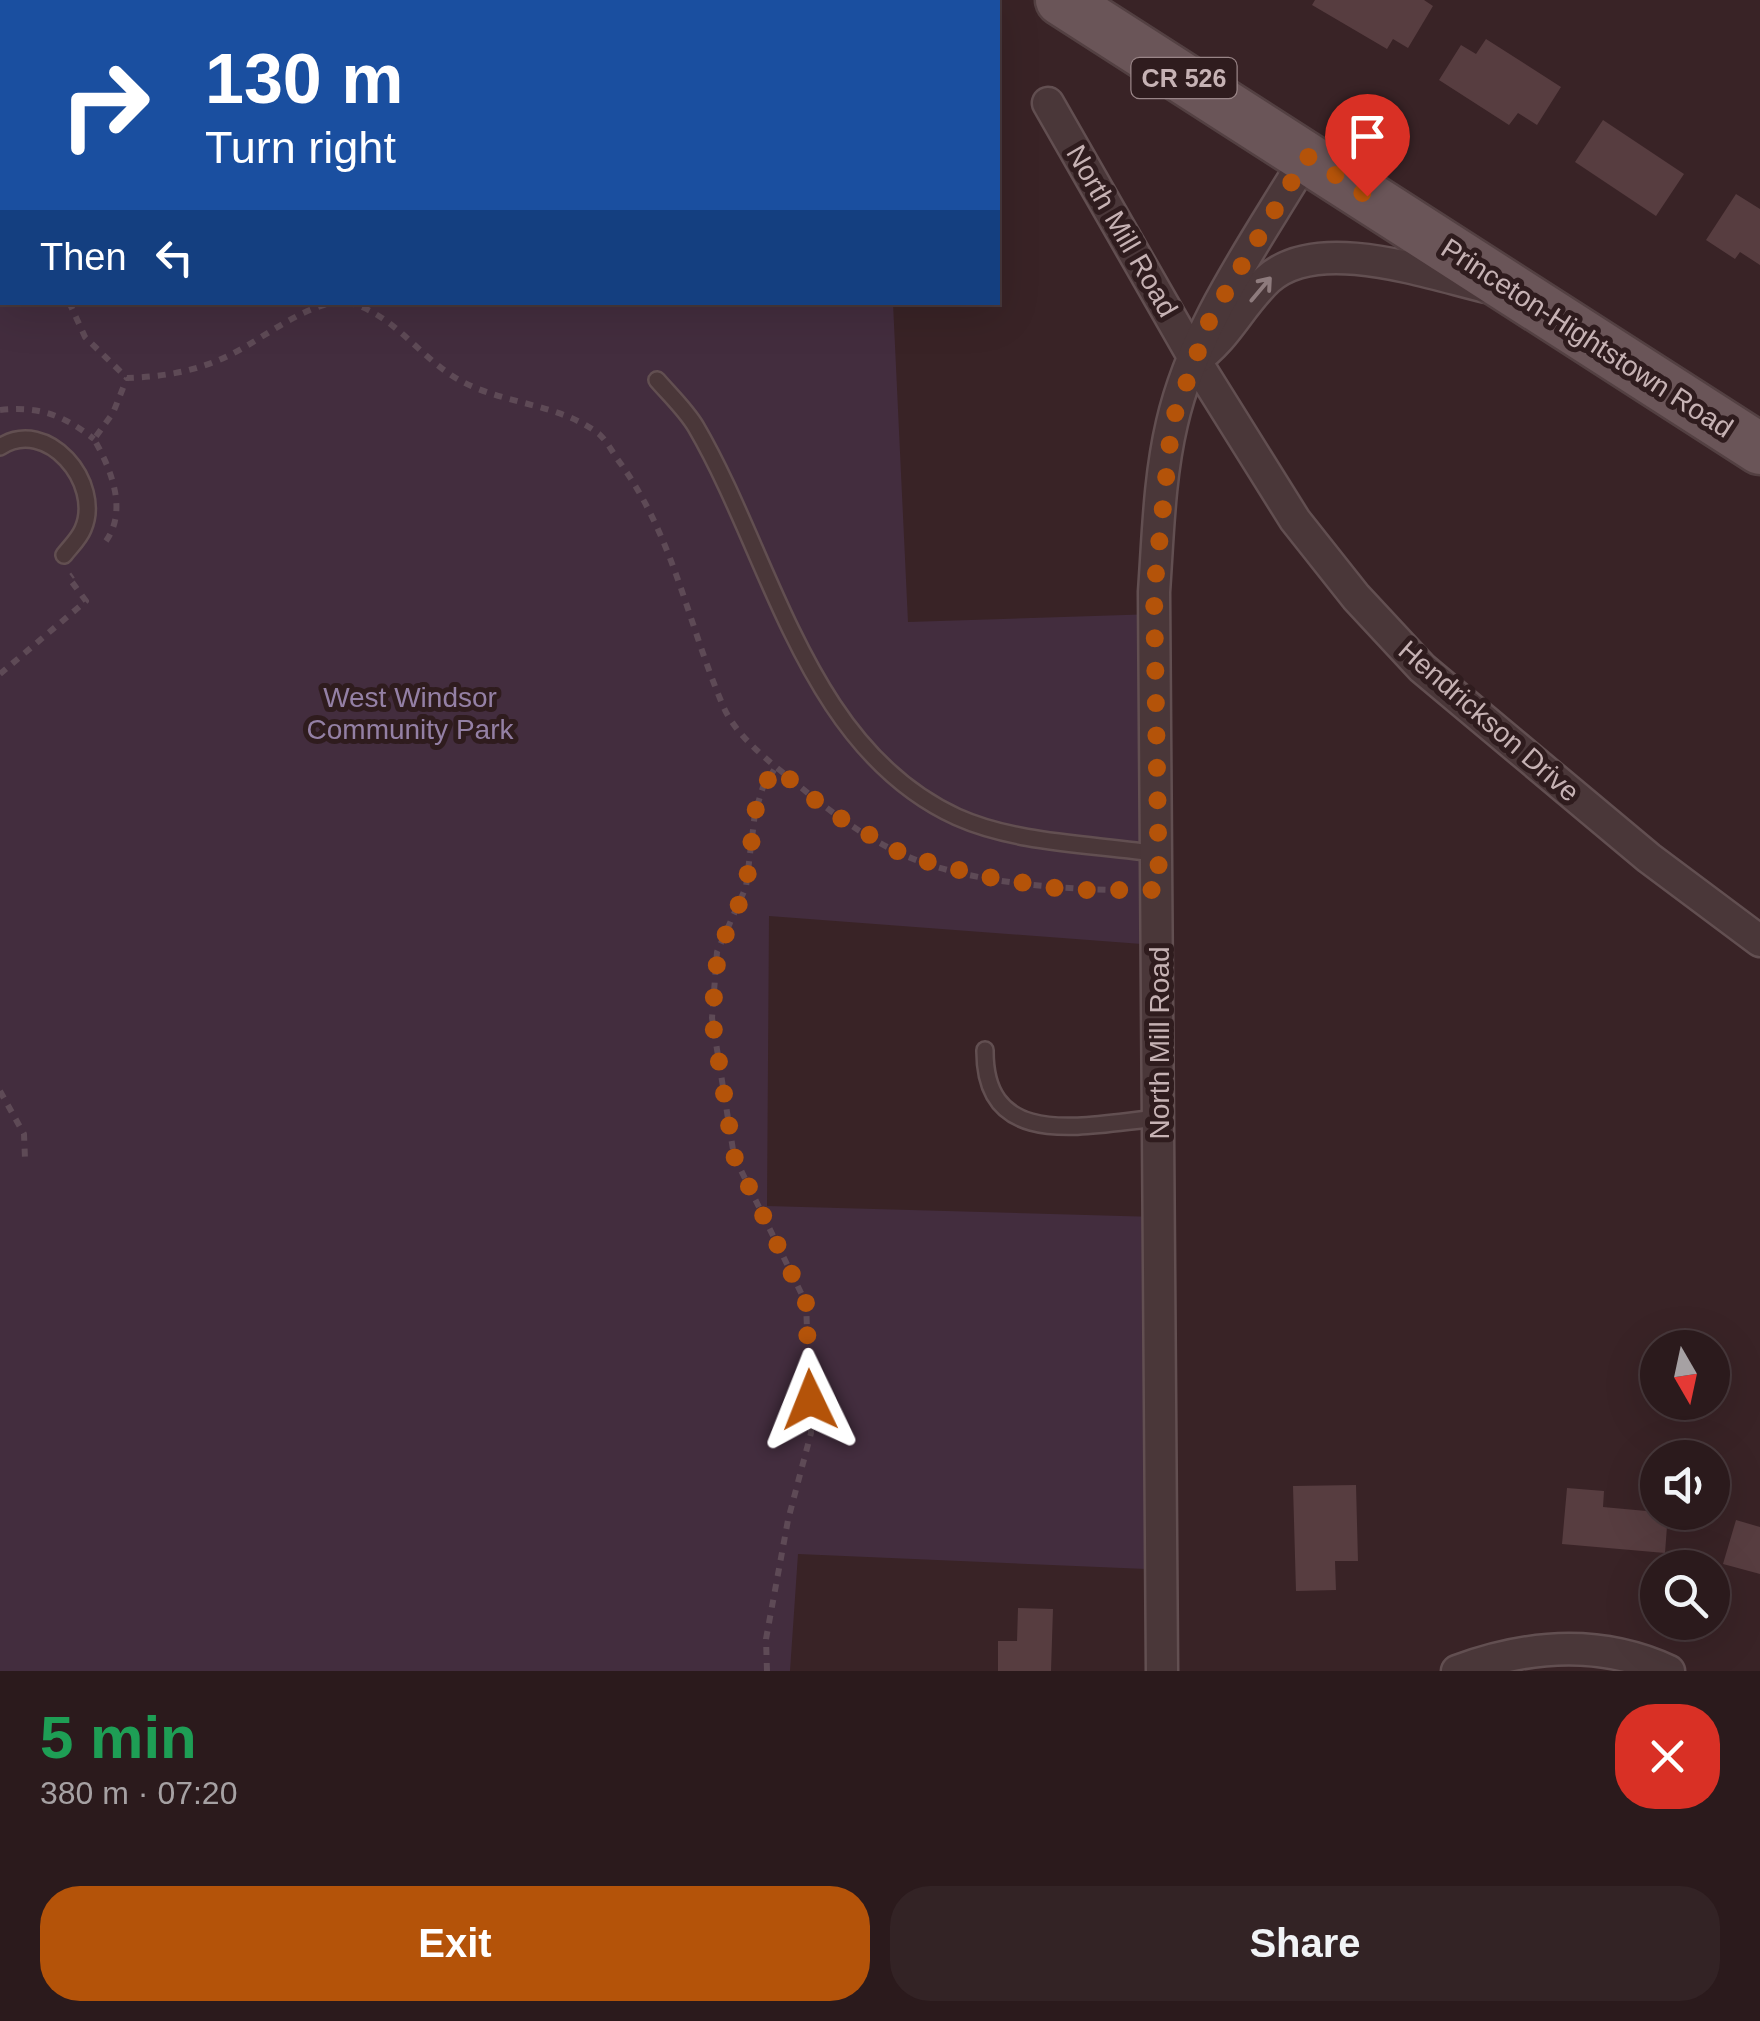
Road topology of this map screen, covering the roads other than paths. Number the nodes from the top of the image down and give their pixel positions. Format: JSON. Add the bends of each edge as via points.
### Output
{"nodes":[{"id":1,"x":1061,"y":0,"type":"edge"},
{"id":2,"x":1048,"y":102,"type":"dead end"},
{"id":3,"x":1307,"y":156,"type":"junction"},
{"id":4,"x":1517,"y":294,"type":"junction"},
{"id":5,"x":1196,"y":360,"type":"junction"},
{"id":6,"x":657,"y":380,"type":"dead end"},
{"id":7,"x":0,"y":448,"type":"edge"},
{"id":8,"x":1760,"y":450,"type":"edge"},
{"id":9,"x":64,"y":554,"type":"dead end"},
{"id":10,"x":1158,"y":854,"type":"junction"},
{"id":11,"x":1760,"y":940,"type":"edge"},
{"id":12,"x":985,"y":1050,"type":"dead end"},
{"id":13,"x":1158,"y":1118,"type":"junction"},
{"id":14,"x":1162,"y":1671,"type":"edge"},
{"id":15,"x":1457,"y":1671,"type":"edge"},
{"id":16,"x":1669,"y":1671,"type":"edge"}],
"edges":[{"from":1,"to":3,"type":"main road","name":"Princeton-Hightstown Road","number":"CR 526"},
{"from":2,"to":5,"type":"street","name":"North Mill Road"},
{"from":3,"to":4,"type":"main road","name":"Princeton-Hightstown Road","number":"CR 526"},
{"from":3,"to":5,"type":"street","name":"North Mill Road","via":[[1210,319]]},
{"from":5,"to":4,"type":"street","name":"North Mill Road","one_way":true,"via":[[1218,344],[1264,282],[1318,256]]},
{"from":4,"to":8,"type":"main road","name":"Princeton-Hightstown Road","number":"CR 526"},
{"from":5,"to":10,"type":"street","name":"North Mill Road","via":[[1172,422],[1160,499],[1154,592]]},
{"from":5,"to":11,"type":"street","name":"Hendrickson Drive","via":[[1296,520],[1422,668],[1649,858]]},
{"from":6,"to":10,"type":"lane","via":[[694,425],[797,642],[835,704],[870,752],[909,789],[959,818],[1015,833]]},
{"from":7,"to":9,"type":"lane","via":[[12,440],[41,443],[76,470],[86,516]]},
{"from":10,"to":13,"type":"street","name":"North Mill Road"},
{"from":12,"to":13,"type":"lane","via":[[989,1092],[1022,1120],[1068,1125]]},
{"from":13,"to":14,"type":"street","name":"North Mill Road"},
{"from":15,"to":16,"type":"street","via":[[1532,1650],[1580,1648]]}]}
